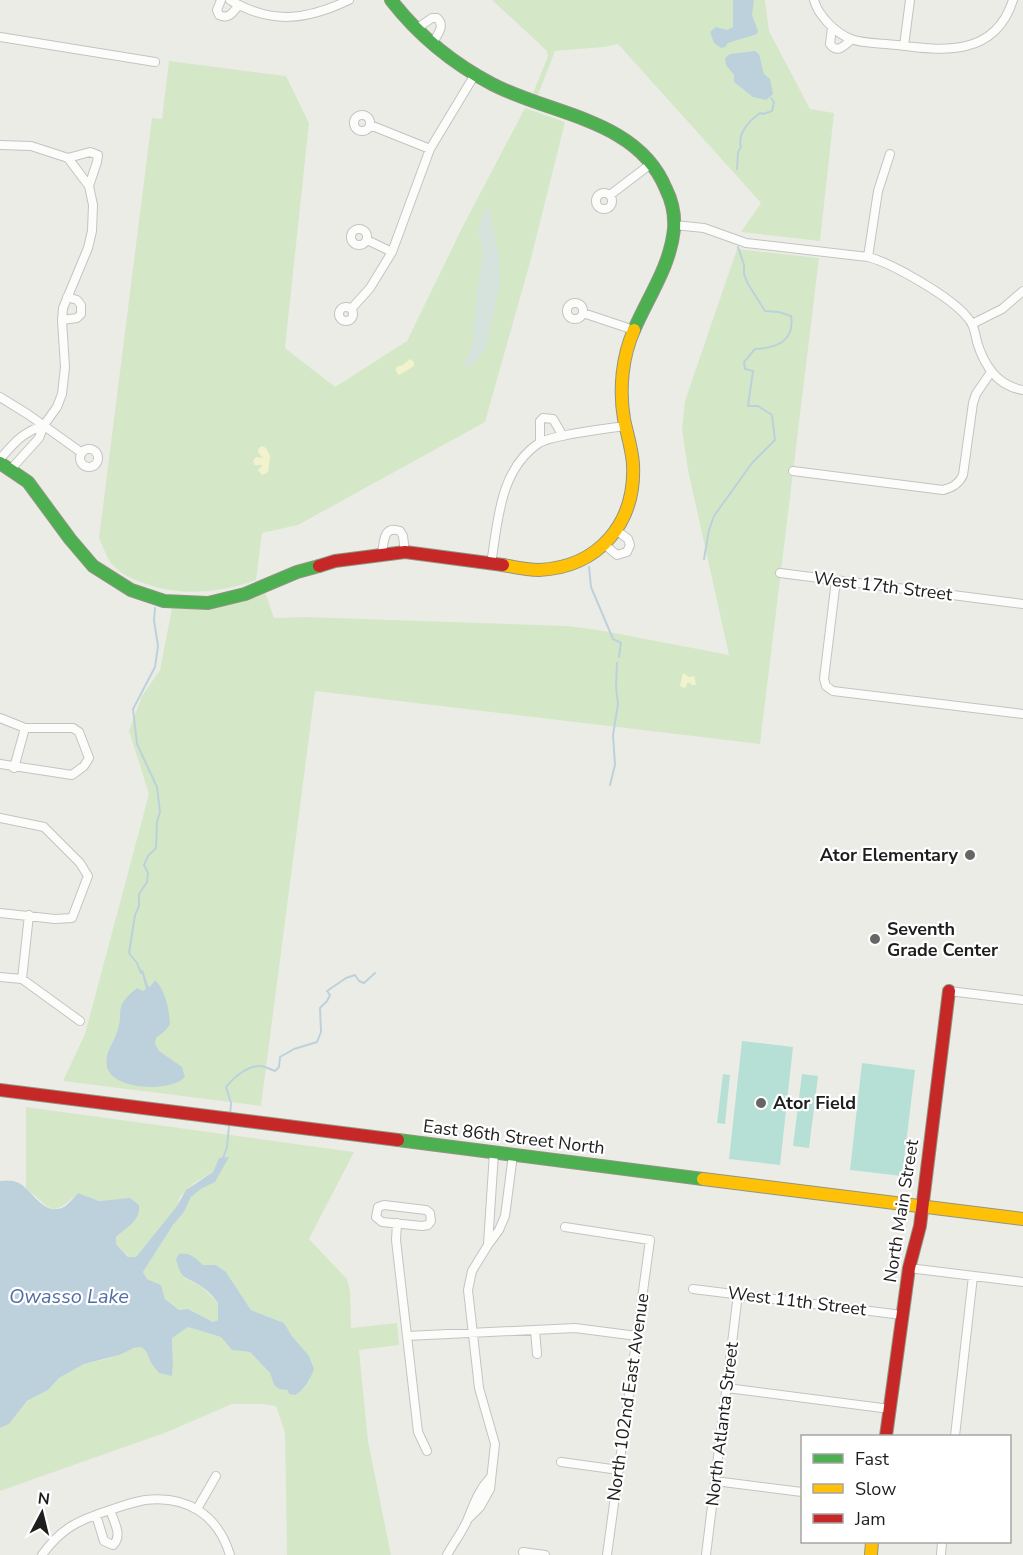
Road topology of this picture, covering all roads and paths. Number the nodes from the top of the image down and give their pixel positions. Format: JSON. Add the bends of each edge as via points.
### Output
{"nodes":[{"id":1,"x":221,"y":0,"type":"edge"},
{"id":2,"x":231,"y":0,"type":"edge"},
{"id":3,"x":349,"y":0,"type":"edge"},
{"id":4,"x":391,"y":0,"type":"edge"},
{"id":5,"x":814,"y":0,"type":"edge"},
{"id":6,"x":910,"y":0,"type":"edge"},
{"id":7,"x":1013,"y":0,"type":"edge"},
{"id":8,"x":240,"y":6,"type":"junction"},
{"id":9,"x":832,"y":27,"type":"junction"},
{"id":10,"x":416,"y":29,"type":"junction"},
{"id":11,"x":0,"y":37,"type":"edge"},
{"id":12,"x":851,"y":40,"type":"junction"},
{"id":13,"x":432,"y":44,"type":"junction"},
{"id":14,"x":904,"y":46,"type":"junction"},
{"id":15,"x":155,"y":62,"type":"dead end"},
{"id":16,"x":474,"y":76,"type":"junction"},
{"id":17,"x":370,"y":126,"type":"dead end"},
{"id":18,"x":0,"y":146,"type":"edge"},
{"id":19,"x":430,"y":148,"type":"junction"},
{"id":20,"x":890,"y":154,"type":"dead end"},
{"id":21,"x":68,"y":158,"type":"junction"},
{"id":22,"x":652,"y":163,"type":"junction"},
{"id":23,"x":89,"y":186,"type":"junction"},
{"id":24,"x":610,"y":195,"type":"dead end"},
{"id":25,"x":674,"y":225,"type":"junction"},
{"id":26,"x":367,"y":240,"type":"dead end"},
{"id":27,"x":392,"y":252,"type":"junction"},
{"id":28,"x":868,"y":257,"type":"junction"},
{"id":29,"x":1023,"y":291,"type":"edge"},
{"id":30,"x":67,"y":297,"type":"junction"},
{"id":31,"x":352,"y":309,"type":"dead end"},
{"id":32,"x":583,"y":313,"type":"dead end"},
{"id":33,"x":62,"y":320,"type":"junction"},
{"id":34,"x":972,"y":324,"type":"junction"},
{"id":35,"x":634,"y":330,"type":"junction"},
{"id":36,"x":991,"y":372,"type":"junction"},
{"id":37,"x":1023,"y":390,"type":"edge"},
{"id":38,"x":0,"y":397,"type":"edge"},
{"id":39,"x":44,"y":425,"type":"junction"},
{"id":40,"x":624,"y":426,"type":"junction"},
{"id":41,"x":563,"y":436,"type":"junction"},
{"id":42,"x":540,"y":442,"type":"junction"},
{"id":43,"x":82,"y":453,"type":"dead end"},
{"id":44,"x":4,"y":464,"type":"edge"},
{"id":45,"x":793,"y":471,"type":"dead end"},
{"id":46,"x":616,"y":530,"type":"junction"},
{"id":47,"x":604,"y":545,"type":"junction"},
{"id":48,"x":405,"y":552,"type":"junction"},
{"id":49,"x":382,"y":554,"type":"junction"},
{"id":50,"x":491,"y":564,"type":"junction"},
{"id":51,"x":780,"y":573,"type":"dead end"},
{"id":52,"x":836,"y":580,"type":"junction"},
{"id":53,"x":1023,"y":604,"type":"edge"},
{"id":54,"x":1023,"y":714,"type":"edge"},
{"id":55,"x":0,"y":718,"type":"edge"},
{"id":56,"x":25,"y":728,"type":"junction"},
{"id":57,"x":0,"y":765,"type":"edge"},
{"id":58,"x":14,"y":768,"type":"junction"},
{"id":59,"x":0,"y":818,"type":"edge"},
{"id":60,"x":0,"y":913,"type":"edge"},
{"id":61,"x":29,"y":915,"type":"junction"},
{"id":62,"x":0,"y":977,"type":"edge"},
{"id":63,"x":22,"y":979,"type":"junction"},
{"id":64,"x":949,"y":991,"type":"joint"},
{"id":65,"x":1023,"y":1000,"type":"edge"},
{"id":66,"x":80,"y":1021,"type":"dead end"},
{"id":67,"x":0,"y":1090,"type":"edge"},
{"id":68,"x":494,"y":1153,"type":"junction"},
{"id":69,"x":513,"y":1155,"type":"junction"},
{"id":70,"x":922,"y":1206,"type":"junction"},
{"id":71,"x":1023,"y":1219,"type":"edge"},
{"id":72,"x":397,"y":1223,"type":"junction"},
{"id":73,"x":565,"y":1227,"type":"dead end"},
{"id":74,"x":488,"y":1245,"type":"junction"},
{"id":75,"x":909,"y":1268,"type":"junction"},
{"id":76,"x":973,"y":1276,"type":"junction"},
{"id":77,"x":1023,"y":1282,"type":"edge"},
{"id":78,"x":693,"y":1289,"type":"dead end"},
{"id":79,"x":738,"y":1294,"type":"junction"},
{"id":80,"x":902,"y":1315,"type":"junction"},
{"id":81,"x":536,"y":1330,"type":"junction"},
{"id":82,"x":472,"y":1332,"type":"junction"},
{"id":83,"x":407,"y":1336,"type":"junction"},
{"id":84,"x":637,"y":1336,"type":"junction"},
{"id":85,"x":537,"y":1354,"type":"dead end"},
{"id":86,"x":727,"y":1388,"type":"junction"},
{"id":87,"x":890,"y":1408,"type":"junction"},
{"id":88,"x":886,"y":1435,"type":"edge"},
{"id":89,"x":955,"y":1435,"type":"edge"},
{"id":90,"x":427,"y":1451,"type":"dead end"},
{"id":91,"x":561,"y":1462,"type":"dead end"},
{"id":92,"x":619,"y":1470,"type":"junction"},
{"id":93,"x":216,"y":1476,"type":"dead end"},
{"id":94,"x":715,"y":1481,"type":"junction"},
{"id":95,"x":801,"y":1492,"type":"edge"},
{"id":96,"x":197,"y":1509,"type":"junction"},
{"id":97,"x":110,"y":1510,"type":"junction"},
{"id":98,"x":96,"y":1515,"type":"junction"},
{"id":99,"x":523,"y":1552,"type":"dead end"},
{"id":100,"x":42,"y":1555,"type":"edge"},
{"id":101,"x":230,"y":1555,"type":"edge"},
{"id":102,"x":447,"y":1555,"type":"edge"},
{"id":103,"x":545,"y":1555,"type":"edge"},
{"id":104,"x":606,"y":1555,"type":"edge"},
{"id":105,"x":706,"y":1555,"type":"edge"}],
"edges":[{"from":1,"to":8,"type":"street","via":[[217,10],[224,18]]},
{"from":2,"to":8,"type":"street"},
{"from":3,"to":8,"type":"street","via":[[302,17],[276,18]]},
{"from":4,"to":10,"type":"street"},
{"from":5,"to":9,"type":"street"},
{"from":6,"to":14,"type":"street"},
{"from":7,"to":14,"type":"street","via":[[1001,24],[977,43],[957,49]]},
{"from":9,"to":12,"type":"street"},
{"from":9,"to":12,"type":"street","via":[[833,48],[843,47]]},
{"from":10,"to":13,"type":"street"},
{"from":10,"to":13,"type":"street","via":[[432,18],[441,21]]},
{"from":11,"to":15,"type":"street"},
{"from":12,"to":14,"type":"street"},
{"from":13,"to":16,"type":"street"},
{"from":16,"to":19,"type":"street"},
{"from":16,"to":22,"type":"street","via":[[617,134],[634,144]]},
{"from":17,"to":19,"type":"street"},
{"from":18,"to":21,"type":"street","via":[[31,146]]},
{"from":19,"to":27,"type":"street"},
{"from":20,"to":28,"type":"street","via":[[878,191]]},
{"from":21,"to":23,"type":"street"},
{"from":21,"to":23,"type":"street","via":[[90,152],[98,155]]},
{"from":22,"to":24,"type":"street"},
{"from":22,"to":25,"type":"street","via":[[670,198]]},
{"from":23,"to":30,"type":"street","via":[[92,231]]},
{"from":25,"to":28,"type":"street","via":[[704,228],[746,243]]},
{"from":25,"to":35,"type":"street","via":[[666,268]]},
{"from":26,"to":27,"type":"street"},
{"from":27,"to":31,"type":"street"},
{"from":28,"to":34,"type":"street","via":[[898,268],[954,304]]},
{"from":29,"to":34,"type":"street","via":[[1002,309]]},
{"from":30,"to":33,"type":"street"},
{"from":30,"to":33,"type":"street","via":[[80,302],[82,311],[77,318]]},
{"from":32,"to":35,"type":"street"},
{"from":33,"to":39,"type":"street","via":[[64,382],[57,407]]},
{"from":34,"to":36,"type":"street"},
{"from":35,"to":40,"type":"street","via":[[622,387]]},
{"from":36,"to":37,"type":"street","via":[[1004,383]]},
{"from":36,"to":45,"type":"street","via":[[976,394],[963,475],[955,486],[943,490]]},
{"from":38,"to":39,"type":"street"},
{"from":39,"to":43,"type":"street"},
{"from":39,"to":44,"type":"street","via":[[39,438]]},
{"from":39,"to":44,"type":"street","via":[[27,431]]},
{"from":40,"to":41,"type":"street"},
{"from":40,"to":46,"type":"street","via":[[633,461],[628,508]]},
{"from":41,"to":42,"type":"street"},
{"from":41,"to":42,"type":"street","via":[[553,419],[543,418]]},
{"from":42,"to":50,"type":"street","via":[[512,473],[502,494]]},
{"from":44,"to":49,"type":"street","via":[[28,482],[93,566],[131,590],[165,601],[208,603],[245,594],[335,561]]},
{"from":46,"to":47,"type":"street"},
{"from":46,"to":47,"type":"street","via":[[628,539],[627,552],[617,555]]},
{"from":47,"to":50,"type":"street","via":[[595,553],[558,568],[537,570]]},
{"from":48,"to":49,"type":"street"},
{"from":48,"to":49,"type":"street","via":[[403,536],[395,529],[386,534]]},
{"from":48,"to":50,"type":"street"},
{"from":51,"to":52,"type":"street","name":"West 17th Street"},
{"from":52,"to":53,"type":"street","name":"West 17th Street"},
{"from":52,"to":54,"type":"street","via":[[826,686],[833,691]]},
{"from":55,"to":56,"type":"street"},
{"from":56,"to":58,"type":"street"},
{"from":56,"to":58,"type":"street","via":[[73,728],[79,732],[89,758],[72,775]]},
{"from":57,"to":58,"type":"street"},
{"from":59,"to":61,"type":"street","via":[[44,827],[88,876],[72,918]]},
{"from":60,"to":61,"type":"street"},
{"from":61,"to":63,"type":"street"},
{"from":62,"to":63,"type":"street"},
{"from":63,"to":66,"type":"street"},
{"from":64,"to":65,"type":"street"},
{"from":64,"to":70,"type":"street","name":"North Main Street"},
{"from":67,"to":68,"type":"street","name":"East 86th Street North"},
{"from":68,"to":69,"type":"street","name":"East 86th Street North"},
{"from":68,"to":74,"type":"street"},
{"from":69,"to":70,"type":"street","name":"East 86th Street North"},
{"from":69,"to":74,"type":"street","via":[[505,1216]]},
{"from":70,"to":71,"type":"street","name":"East 86th Street North"},
{"from":70,"to":75,"type":"street","name":"North Main Street"},
{"from":72,"to":72,"type":"street","via":[[428,1225],[430,1214],[426,1210],[378,1207],[376,1217],[382,1222]]},
{"from":72,"to":83,"type":"street"},
{"from":73,"to":84,"type":"street","name":"North 102nd East Avenue","via":[[650,1240]]},
{"from":74,"to":82,"type":"street","via":[[469,1281],[467,1302]]},
{"from":75,"to":76,"type":"street"},
{"from":75,"to":80,"type":"street","name":"North Main Street"},
{"from":76,"to":77,"type":"street"},
{"from":76,"to":89,"type":"street"},
{"from":78,"to":79,"type":"street","name":"West 11th Street"},
{"from":79,"to":80,"type":"street","name":"West 11th Street"},
{"from":79,"to":86,"type":"street","name":"North Atlanta Street"},
{"from":80,"to":87,"type":"street","name":"North Main Street"},
{"from":81,"to":82,"type":"street"},
{"from":81,"to":84,"type":"street","via":[[586,1329]]},
{"from":81,"to":85,"type":"street"},
{"from":82,"to":83,"type":"street"},
{"from":82,"to":102,"type":"street","via":[[479,1388],[495,1444],[490,1489]]},
{"from":83,"to":90,"type":"street","via":[[418,1432]]},
{"from":84,"to":92,"type":"street","name":"North 102nd East Avenue"},
{"from":86,"to":87,"type":"street"},
{"from":86,"to":94,"type":"street","name":"North Atlanta Street"},
{"from":87,"to":88,"type":"street","name":"North Main Street"},
{"from":91,"to":92,"type":"street"},
{"from":92,"to":104,"type":"street","name":"North 102nd East Avenue"},
{"from":93,"to":96,"type":"street"},
{"from":94,"to":95,"type":"street"},
{"from":94,"to":105,"type":"street","name":"North Atlanta Street"},
{"from":96,"to":97,"type":"street","via":[[160,1499]]},
{"from":96,"to":101,"type":"street","via":[[222,1533]]},
{"from":97,"to":98,"type":"street"},
{"from":97,"to":98,"type":"street","via":[[119,1535],[113,1545],[104,1541]]},
{"from":98,"to":100,"type":"street","via":[[69,1526]]},
{"from":99,"to":103,"type":"street"}]}
